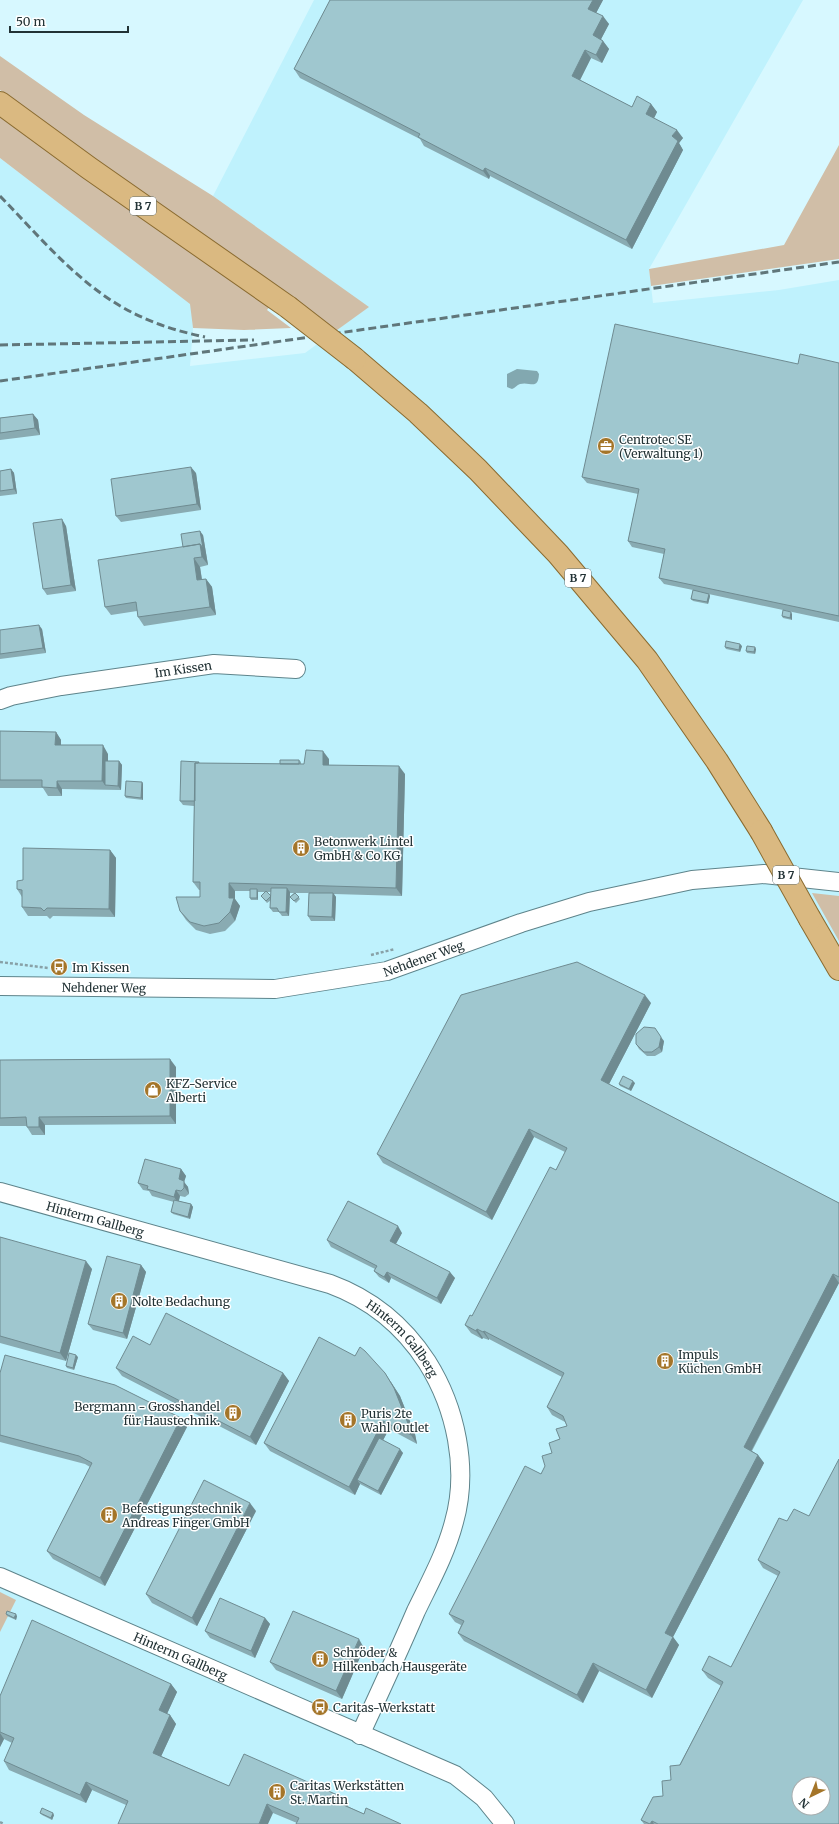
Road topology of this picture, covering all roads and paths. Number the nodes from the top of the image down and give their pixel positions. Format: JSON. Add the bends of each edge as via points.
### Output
{"nodes":[{"id":1,"x":0,"y":103,"type":"edge"},
{"id":2,"x":296,"y":669,"type":"dead end"},
{"id":3,"x":0,"y":700,"type":"edge"},
{"id":4,"x":839,"y":882,"type":"edge"},
{"id":5,"x":396,"y":948,"type":"dead end"},
{"id":6,"x":366,"y":956,"type":"dead end"},
{"id":7,"x":0,"y":962,"type":"edge"},
{"id":8,"x":51,"y":969,"type":"dead end"},
{"id":9,"x":839,"y":969,"type":"edge"},
{"id":10,"x":0,"y":986,"type":"edge"},
{"id":11,"x":0,"y":1192,"type":"edge"},
{"id":12,"x":0,"y":1577,"type":"edge"},
{"id":13,"x":360,"y":1736,"type":"junction"},
{"id":14,"x":0,"y":1822,"type":"edge"},
{"id":15,"x":4,"y":1824,"type":"edge"},
{"id":16,"x":504,"y":1824,"type":"edge"}],
"edges":[{"from":1,"to":9,"type":"main road","number":"B 7","bridge":true,"via":[[288,307],[355,359],[418,413],[478,470],[558,554],[647,660],[717,761],[761,831]]},
{"from":2,"to":3,"type":"street","name":"Im Kissen","via":[[214,664],[61,686]]},
{"from":4,"to":10,"type":"street","name":"Nehdener Weg","via":[[764,874],[685,881],[589,902],[521,923],[387,971],[275,989]]},
{"from":5,"to":6,"type":"path"},
{"from":7,"to":8,"type":"path"},
{"from":11,"to":13,"type":"street","name":"Hinterm Gallberg","via":[[330,1284],[355,1295],[382,1312],[406,1333],[420,1352],[437,1378],[454,1424],[460,1460],[459,1498],[448,1542]]},
{"from":12,"to":13,"type":"street","name":"Hinterm Gallberg"},
{"from":13,"to":16,"type":"street","name":"Hinterm Gallberg","via":[[455,1775],[484,1798]]},
{"from":14,"to":15,"type":"path"}]}
